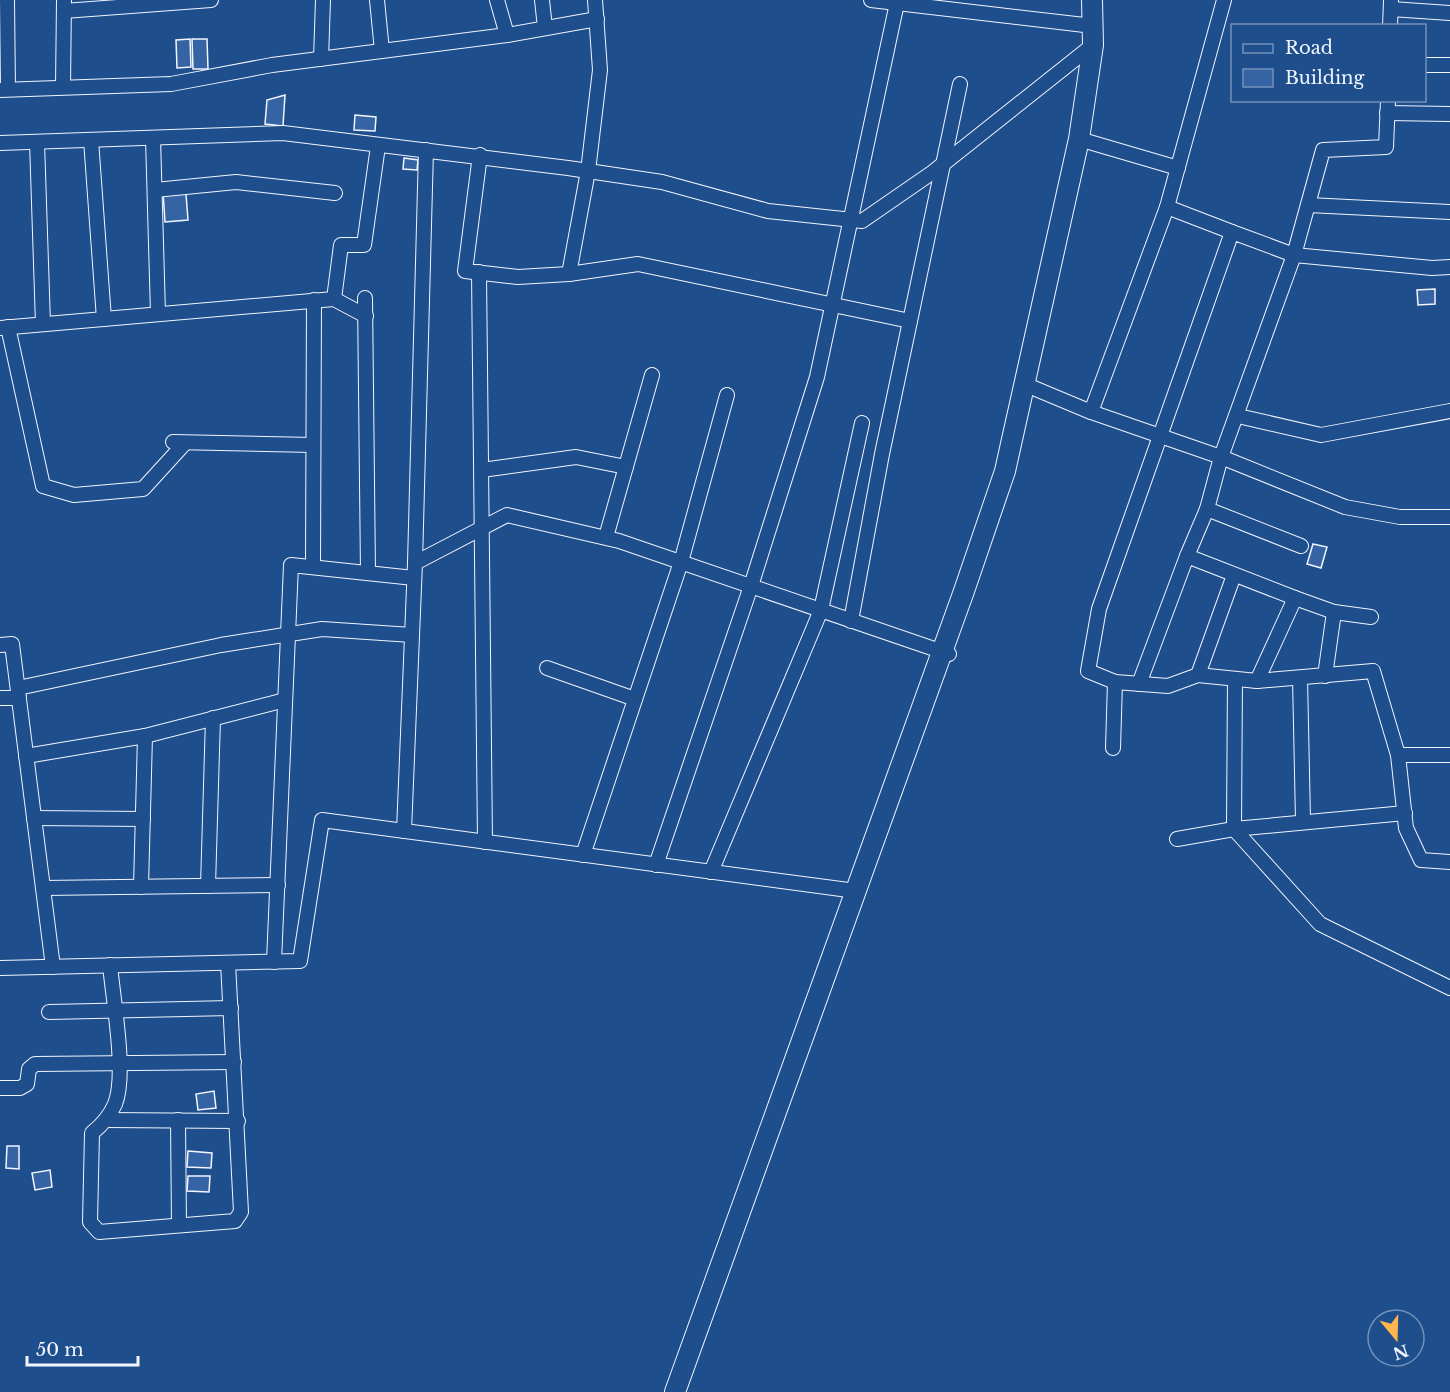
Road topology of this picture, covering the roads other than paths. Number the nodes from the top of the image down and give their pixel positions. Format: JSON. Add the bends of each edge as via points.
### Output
{"nodes":[{"id":1,"x":7,"y":0,"type":"edge"},
{"id":2,"x":211,"y":0,"type":"edge"},
{"id":3,"x":323,"y":0,"type":"edge"},
{"id":4,"x":377,"y":0,"type":"edge"},
{"id":5,"x":497,"y":0,"type":"edge"},
{"id":6,"x":542,"y":0,"type":"edge"},
{"id":7,"x":595,"y":0,"type":"edge"},
{"id":8,"x":871,"y":0,"type":"edge"},
{"id":9,"x":1092,"y":0,"type":"edge"},
{"id":10,"x":1224,"y":0,"type":"edge"},
{"id":11,"x":897,"y":3,"type":"junction"},
{"id":12,"x":64,"y":5,"type":"edge"},
{"id":13,"x":1391,"y":5,"type":"edge"},
{"id":14,"x":1449,"y":9,"type":"edge"},
{"id":15,"x":597,"y":20,"type":"junction"},
{"id":16,"x":1390,"y":24,"type":"edge"},
{"id":17,"x":545,"y":28,"type":"junction"},
{"id":18,"x":507,"y":35,"type":"junction"},
{"id":19,"x":1093,"y":35,"type":"junction"},
{"id":20,"x":382,"y":51,"type":"junction"},
{"id":21,"x":321,"y":59,"type":"junction"},
{"id":22,"x":1426,"y":64,"type":"edge"},
{"id":23,"x":1450,"y":65,"type":"edge"},
{"id":24,"x":960,"y":84,"type":"dead end"},
{"id":25,"x":63,"y":87,"type":"junction"},
{"id":26,"x":4,"y":90,"type":"edge"},
{"id":27,"x":1388,"y":107,"type":"edge"},
{"id":28,"x":1450,"y":114,"type":"edge"},
{"id":29,"x":153,"y":138,"type":"junction"},
{"id":30,"x":1079,"y":139,"type":"junction"},
{"id":31,"x":92,"y":140,"type":"junction"},
{"id":32,"x":37,"y":142,"type":"junction"},
{"id":33,"x":0,"y":143,"type":"edge"},
{"id":34,"x":378,"y":146,"type":"junction"},
{"id":35,"x":426,"y":150,"type":"junction"},
{"id":36,"x":480,"y":155,"type":"junction"},
{"id":37,"x":943,"y":164,"type":"junction"},
{"id":38,"x":1178,"y":168,"type":"junction"},
{"id":39,"x":588,"y":171,"type":"junction"},
{"id":40,"x":155,"y":190,"type":"junction"},
{"id":41,"x":335,"y":193,"type":"dead end"},
{"id":42,"x":1308,"y":205,"type":"junction"},
{"id":43,"x":1167,"y":207,"type":"junction"},
{"id":44,"x":1450,"y":212,"type":"edge"},
{"id":45,"x":850,"y":220,"type":"junction"},
{"id":46,"x":1232,"y":232,"type":"junction"},
{"id":47,"x":1294,"y":255,"type":"junction"},
{"id":48,"x":1450,"y":267,"type":"edge"},
{"id":49,"x":479,"y":272,"type":"junction"},
{"id":50,"x":570,"y":274,"type":"junction"},
{"id":51,"x":365,"y":298,"type":"dead end"},
{"id":52,"x":334,"y":299,"type":"junction"},
{"id":53,"x":314,"y":300,"type":"junction"},
{"id":54,"x":832,"y":305,"type":"junction"},
{"id":55,"x":158,"y":314,"type":"junction"},
{"id":56,"x":366,"y":316,"type":"junction"},
{"id":57,"x":104,"y":319,"type":"junction"},
{"id":58,"x":910,"y":321,"type":"junction"},
{"id":59,"x":43,"y":324,"type":"junction"},
{"id":60,"x":4,"y":327,"type":"edge"},
{"id":61,"x":652,"y":375,"type":"dead end"},
{"id":62,"x":1024,"y":384,"type":"junction"},
{"id":63,"x":727,"y":395,"type":"dead end"},
{"id":64,"x":1450,"y":411,"type":"edge"},
{"id":65,"x":1091,"y":412,"type":"junction"},
{"id":66,"x":1238,"y":416,"type":"junction"},
{"id":67,"x":862,"y":423,"type":"dead end"},
{"id":68,"x":1161,"y":434,"type":"junction"},
{"id":69,"x":313,"y":445,"type":"junction"},
{"id":70,"x":1221,"y":457,"type":"junction"},
{"id":71,"x":626,"y":467,"type":"junction"},
{"id":72,"x":482,"y":470,"type":"junction"},
{"id":73,"x":1207,"y":509,"type":"junction"},
{"id":74,"x":1450,"y":517,"type":"edge"},
{"id":75,"x":482,"y":528,"type":"junction"},
{"id":76,"x":606,"y":537,"type":"junction"},
{"id":77,"x":1301,"y":546,"type":"dead end"},
{"id":78,"x":1187,"y":556,"type":"junction"},
{"id":79,"x":681,"y":562,"type":"junction"},
{"id":80,"x":415,"y":563,"type":"junction"},
{"id":81,"x":313,"y":567,"type":"junction"},
{"id":82,"x":368,"y":573,"type":"junction"},
{"id":83,"x":1234,"y":575,"type":"junction"},
{"id":84,"x":414,"y":578,"type":"junction"},
{"id":85,"x":751,"y":586,"type":"junction"},
{"id":86,"x":1295,"y":598,"type":"junction"},
{"id":87,"x":821,"y":610,"type":"junction"},
{"id":88,"x":1334,"y":612,"type":"junction"},
{"id":89,"x":1371,"y":618,"type":"dead end"},
{"id":90,"x":851,"y":621,"type":"junction"},
{"id":91,"x":288,"y":635,"type":"junction"},
{"id":92,"x":412,"y":635,"type":"junction"},
{"id":93,"x":0,"y":645,"type":"edge"},
{"id":94,"x":946,"y":653,"type":"junction"},
{"id":95,"x":547,"y":668,"type":"dead end"},
{"id":96,"x":1198,"y":675,"type":"junction"},
{"id":97,"x":1325,"y":676,"type":"junction"},
{"id":98,"x":1299,"y":678,"type":"junction"},
{"id":99,"x":1235,"y":679,"type":"junction"},
{"id":100,"x":1257,"y":681,"type":"junction"},
{"id":101,"x":1115,"y":682,"type":"junction"},
{"id":102,"x":1139,"y":684,"type":"junction"},
{"id":103,"x":18,"y":693,"type":"junction"},
{"id":104,"x":0,"y":698,"type":"edge"},
{"id":105,"x":635,"y":699,"type":"junction"},
{"id":106,"x":285,"y":700,"type":"junction"},
{"id":107,"x":213,"y":718,"type":"junction"},
{"id":108,"x":145,"y":736,"type":"junction"},
{"id":109,"x":1113,"y":748,"type":"dead end"},
{"id":110,"x":1398,"y":755,"type":"junction"},
{"id":111,"x":1450,"y":755,"type":"edge"},
{"id":112,"x":26,"y":756,"type":"junction"},
{"id":113,"x":1405,"y":813,"type":"junction"},
{"id":114,"x":34,"y":818,"type":"junction"},
{"id":115,"x":143,"y":819,"type":"junction"},
{"id":116,"x":1303,"y":820,"type":"junction"},
{"id":117,"x":1234,"y":829,"type":"junction"},
{"id":118,"x":404,"y":831,"type":"junction"},
{"id":119,"x":1178,"y":838,"type":"dead end"},
{"id":120,"x":485,"y":842,"type":"junction"},
{"id":121,"x":583,"y":855,"type":"junction"},
{"id":122,"x":1450,"y":862,"type":"edge"},
{"id":123,"x":656,"y":865,"type":"junction"},
{"id":124,"x":711,"y":872,"type":"junction"},
{"id":125,"x":278,"y":885,"type":"junction"},
{"id":126,"x":208,"y":886,"type":"junction"},
{"id":127,"x":141,"y":887,"type":"junction"},
{"id":128,"x":43,"y":888,"type":"junction"},
{"id":129,"x":856,"y":891,"type":"junction"},
{"id":130,"x":274,"y":962,"type":"junction"},
{"id":131,"x":228,"y":963,"type":"junction"},
{"id":132,"x":110,"y":965,"type":"junction"},
{"id":133,"x":53,"y":967,"type":"junction"},
{"id":134,"x":0,"y":968,"type":"edge"},
{"id":135,"x":1450,"y":988,"type":"edge"},
{"id":136,"x":231,"y":1008,"type":"junction"},
{"id":137,"x":114,"y":1011,"type":"junction"},
{"id":138,"x":49,"y":1012,"type":"dead end"},
{"id":139,"x":234,"y":1062,"type":"junction"},
{"id":140,"x":118,"y":1064,"type":"junction"},
{"id":141,"x":0,"y":1088,"type":"edge"},
{"id":142,"x":178,"y":1119,"type":"junction"},
{"id":143,"x":106,"y":1120,"type":"junction"},
{"id":144,"x":238,"y":1121,"type":"junction"},
{"id":145,"x":179,"y":1225,"type":"junction"},
{"id":146,"x":675,"y":1392,"type":"edge"}],
"edges":[{"from":1,"to":26,"type":"street"},
{"from":2,"to":12,"type":"street"},
{"from":3,"to":21,"type":"street"},
{"from":4,"to":20,"type":"street"},
{"from":5,"to":18,"type":"street"},
{"from":6,"to":17,"type":"street"},
{"from":7,"to":15,"type":"street"},
{"from":8,"to":11,"type":"street"},
{"from":9,"to":19,"type":"street"},
{"from":10,"to":38,"type":"street"},
{"from":11,"to":19,"type":"street"},
{"from":11,"to":45,"type":"street"},
{"from":12,"to":25,"type":"street"},
{"from":13,"to":14,"type":"street"},
{"from":13,"to":16,"type":"street"},
{"from":15,"to":17,"type":"street"},
{"from":15,"to":39,"type":"street","via":[[600,70]]},
{"from":17,"to":18,"type":"street"},
{"from":18,"to":20,"type":"street"},
{"from":19,"to":30,"type":"street"},
{"from":19,"to":37,"type":"street"},
{"from":20,"to":21,"type":"street"},
{"from":21,"to":25,"type":"street","via":[[171,84]]},
{"from":22,"to":23,"type":"street"},
{"from":24,"to":37,"type":"street"},
{"from":25,"to":26,"type":"street"},
{"from":27,"to":28,"type":"street"},
{"from":27,"to":42,"type":"street","via":[[1386,147],[1323,150]]},
{"from":29,"to":31,"type":"street"},
{"from":29,"to":34,"type":"street","via":[[283,133]]},
{"from":29,"to":40,"type":"street"},
{"from":30,"to":38,"type":"street"},
{"from":30,"to":62,"type":"street"},
{"from":31,"to":32,"type":"street"},
{"from":31,"to":57,"type":"street"},
{"from":32,"to":33,"type":"street"},
{"from":32,"to":59,"type":"street"},
{"from":34,"to":35,"type":"street"},
{"from":34,"to":52,"type":"street","via":[[364,245],[341,245]]},
{"from":35,"to":36,"type":"street"},
{"from":35,"to":80,"type":"street"},
{"from":36,"to":39,"type":"street"},
{"from":36,"to":49,"type":"street","via":[[465,271]]},
{"from":37,"to":45,"type":"street","via":[[862,221]]},
{"from":37,"to":58,"type":"street"},
{"from":38,"to":43,"type":"street"},
{"from":39,"to":45,"type":"street","via":[[662,182],[768,211]]},
{"from":39,"to":50,"type":"street"},
{"from":40,"to":41,"type":"street","via":[[237,182]]},
{"from":40,"to":55,"type":"street"},
{"from":42,"to":44,"type":"street"},
{"from":42,"to":47,"type":"street"},
{"from":43,"to":46,"type":"street"},
{"from":43,"to":65,"type":"street"},
{"from":45,"to":54,"type":"street"},
{"from":46,"to":47,"type":"street"},
{"from":46,"to":68,"type":"street"},
{"from":47,"to":48,"type":"street"},
{"from":47,"to":66,"type":"street"},
{"from":49,"to":50,"type":"street","via":[[518,277]]},
{"from":49,"to":72,"type":"street"},
{"from":50,"to":54,"type":"street","via":[[638,264]]},
{"from":51,"to":56,"type":"street"},
{"from":52,"to":53,"type":"street"},
{"from":52,"to":56,"type":"street"},
{"from":53,"to":55,"type":"street"},
{"from":53,"to":69,"type":"street"},
{"from":54,"to":58,"type":"street"},
{"from":54,"to":85,"type":"street","via":[[817,377]]},
{"from":55,"to":57,"type":"street"},
{"from":56,"to":82,"type":"street"},
{"from":57,"to":59,"type":"street"},
{"from":58,"to":90,"type":"street"},
{"from":59,"to":60,"type":"street"},
{"from":60,"to":69,"type":"street","via":[[43,486],[74,495],[143,489],[179,443]]},
{"from":61,"to":71,"type":"street"},
{"from":62,"to":65,"type":"street"},
{"from":62,"to":94,"type":"street","via":[[1005,471]]},
{"from":63,"to":79,"type":"street"},
{"from":64,"to":66,"type":"street","via":[[1321,435]]},
{"from":65,"to":68,"type":"street"},
{"from":66,"to":70,"type":"street"},
{"from":67,"to":87,"type":"street"},
{"from":68,"to":70,"type":"street"},
{"from":68,"to":101,"type":"street","via":[[1099,609],[1088,671]]},
{"from":69,"to":81,"type":"street"},
{"from":70,"to":73,"type":"street"},
{"from":70,"to":74,"type":"street","via":[[1345,507],[1400,517]]},
{"from":71,"to":72,"type":"street","via":[[576,457]]},
{"from":71,"to":76,"type":"street"},
{"from":72,"to":75,"type":"street"},
{"from":73,"to":77,"type":"street"},
{"from":73,"to":78,"type":"street"},
{"from":75,"to":76,"type":"street","via":[[507,515]]},
{"from":75,"to":80,"type":"street"},
{"from":75,"to":120,"type":"street"},
{"from":76,"to":79,"type":"street"},
{"from":78,"to":83,"type":"street"},
{"from":78,"to":102,"type":"street"},
{"from":79,"to":85,"type":"street"},
{"from":79,"to":105,"type":"street"},
{"from":80,"to":84,"type":"street"},
{"from":81,"to":82,"type":"street"},
{"from":81,"to":91,"type":"street","via":[[291,565]]},
{"from":82,"to":84,"type":"street"},
{"from":83,"to":86,"type":"street"},
{"from":83,"to":96,"type":"street"},
{"from":84,"to":92,"type":"street"},
{"from":85,"to":87,"type":"street"},
{"from":85,"to":123,"type":"street"},
{"from":86,"to":88,"type":"street"},
{"from":86,"to":100,"type":"street"},
{"from":87,"to":90,"type":"street"},
{"from":87,"to":124,"type":"street"},
{"from":88,"to":89,"type":"street"},
{"from":88,"to":97,"type":"street"},
{"from":90,"to":94,"type":"street"},
{"from":91,"to":92,"type":"street","via":[[322,629]]},
{"from":91,"to":103,"type":"street","via":[[221,645]]},
{"from":91,"to":106,"type":"street"},
{"from":92,"to":118,"type":"street"},
{"from":93,"to":103,"type":"street","via":[[12,644]]},
{"from":94,"to":129,"type":"street"},
{"from":95,"to":105,"type":"street"},
{"from":96,"to":99,"type":"street"},
{"from":96,"to":102,"type":"street","via":[[1168,686]]},
{"from":97,"to":98,"type":"street"},
{"from":97,"to":110,"type":"street","via":[[1373,671]]},
{"from":98,"to":100,"type":"street"},
{"from":98,"to":116,"type":"street"},
{"from":99,"to":100,"type":"street"},
{"from":99,"to":117,"type":"street"},
{"from":101,"to":102,"type":"street"},
{"from":101,"to":109,"type":"street"},
{"from":103,"to":104,"type":"street"},
{"from":103,"to":112,"type":"street"},
{"from":105,"to":121,"type":"street"},
{"from":106,"to":107,"type":"street"},
{"from":106,"to":125,"type":"street"},
{"from":107,"to":108,"type":"street"},
{"from":107,"to":126,"type":"street"},
{"from":108,"to":112,"type":"street"},
{"from":108,"to":115,"type":"street"},
{"from":110,"to":111,"type":"street"},
{"from":110,"to":113,"type":"street"},
{"from":112,"to":114,"type":"street"},
{"from":113,"to":116,"type":"street"},
{"from":113,"to":122,"type":"street","via":[[1406,828],[1420,860]]},
{"from":114,"to":115,"type":"street"},
{"from":114,"to":128,"type":"street"},
{"from":115,"to":127,"type":"street"},
{"from":116,"to":117,"type":"street"},
{"from":117,"to":119,"type":"street"},
{"from":117,"to":135,"type":"street","via":[[1320,924]]},
{"from":118,"to":120,"type":"street"},
{"from":118,"to":130,"type":"street","via":[[322,820],[300,961]]},
{"from":120,"to":121,"type":"street"},
{"from":121,"to":123,"type":"street"},
{"from":123,"to":124,"type":"street"},
{"from":124,"to":129,"type":"street"},
{"from":125,"to":126,"type":"street"},
{"from":125,"to":130,"type":"street"},
{"from":126,"to":127,"type":"street"},
{"from":127,"to":128,"type":"street"},
{"from":128,"to":133,"type":"street"},
{"from":129,"to":146,"type":"street"},
{"from":130,"to":131,"type":"street"},
{"from":131,"to":132,"type":"street"},
{"from":131,"to":136,"type":"street"},
{"from":132,"to":133,"type":"street"},
{"from":132,"to":137,"type":"street"},
{"from":133,"to":134,"type":"street"},
{"from":136,"to":137,"type":"street"},
{"from":136,"to":139,"type":"street"},
{"from":137,"to":138,"type":"street"},
{"from":137,"to":140,"type":"street"},
{"from":139,"to":140,"type":"street"},
{"from":139,"to":144,"type":"street"},
{"from":140,"to":141,"type":"street","via":[[35,1064],[29,1069],[27,1084]]},
{"from":140,"to":143,"type":"street","via":[[120,1084]]},
{"from":142,"to":143,"type":"street"},
{"from":142,"to":144,"type":"street"},
{"from":142,"to":145,"type":"street"},
{"from":143,"to":145,"type":"street","via":[[92,1132],[90,1222],[99,1232]]},
{"from":144,"to":145,"type":"street","via":[[241,1212],[235,1221]]}]}
